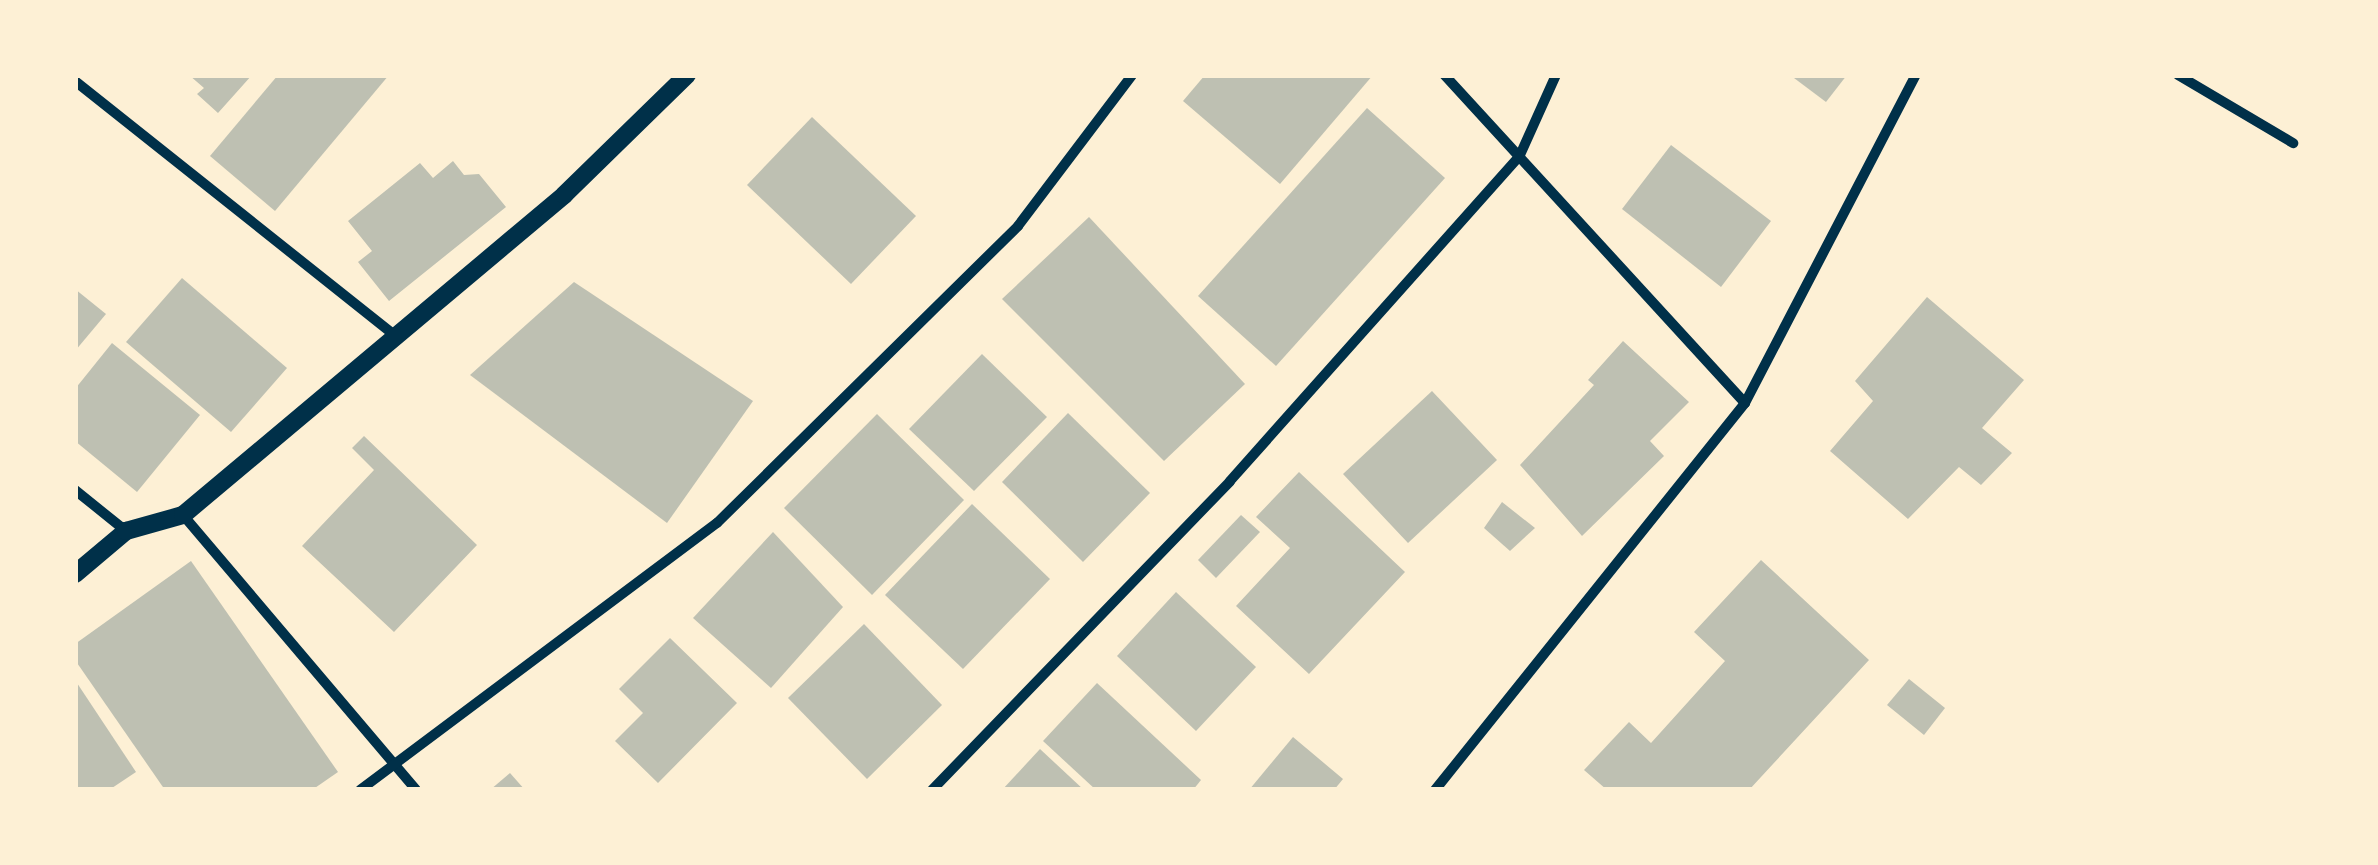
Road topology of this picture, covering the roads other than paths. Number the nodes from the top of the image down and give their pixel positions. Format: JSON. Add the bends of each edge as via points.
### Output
{"nodes":[{"id":1,"x":687,"y":75,"type":"edge"},
{"id":2,"x":1132,"y":75,"type":"edge"},
{"id":3,"x":1444,"y":75,"type":"edge"},
{"id":4,"x":1556,"y":75,"type":"edge"},
{"id":5,"x":1916,"y":75,"type":"edge"},
{"id":6,"x":2178,"y":75,"type":"edge"},
{"id":7,"x":75,"y":81,"type":"edge"},
{"id":8,"x":2293,"y":143,"type":"dead end"},
{"id":9,"x":1520,"y":155,"type":"junction"},
{"id":10,"x":393,"y":334,"type":"junction"},
{"id":11,"x":1745,"y":402,"type":"junction"},
{"id":12,"x":75,"y":490,"type":"edge"},
{"id":13,"x":183,"y":515,"type":"junction"},
{"id":14,"x":126,"y":530,"type":"junction"},
{"id":15,"x":75,"y":574,"type":"edge"},
{"id":16,"x":395,"y":764,"type":"junction"},
{"id":17,"x":360,"y":790,"type":"edge"},
{"id":18,"x":416,"y":790,"type":"edge"},
{"id":19,"x":932,"y":790,"type":"edge"},
{"id":20,"x":1435,"y":790,"type":"edge"}],
"edges":[{"from":1,"to":10,"type":"street","via":[[564,195]]},
{"from":2,"to":16,"type":"street","via":[[1018,226],[717,522]]},
{"from":3,"to":9,"type":"street"},
{"from":4,"to":9,"type":"street"},
{"from":5,"to":11,"type":"street"},
{"from":6,"to":8,"type":"street"},
{"from":7,"to":10,"type":"street"},
{"from":9,"to":11,"type":"street"},
{"from":9,"to":19,"type":"street","via":[[1230,481]]},
{"from":10,"to":13,"type":"street"},
{"from":11,"to":20,"type":"street"},
{"from":12,"to":14,"type":"street"},
{"from":13,"to":14,"type":"street"},
{"from":13,"to":16,"type":"street"},
{"from":14,"to":15,"type":"street"},
{"from":16,"to":17,"type":"street"},
{"from":16,"to":18,"type":"street"}]}
